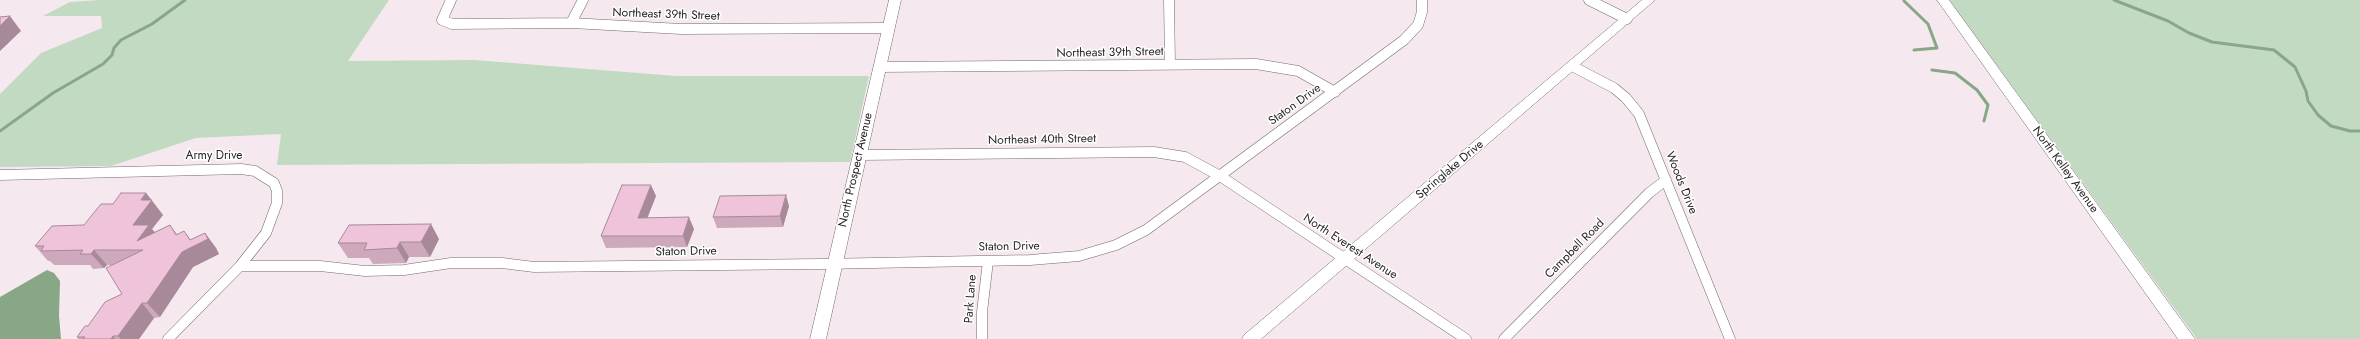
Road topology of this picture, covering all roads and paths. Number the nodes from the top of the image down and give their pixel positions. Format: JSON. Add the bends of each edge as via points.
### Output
{"nodes":[{"id":1,"x":451,"y":0,"type":"edge"},
{"id":2,"x":583,"y":0,"type":"edge"},
{"id":3,"x":895,"y":0,"type":"edge"},
{"id":4,"x":1169,"y":0,"type":"edge"},
{"id":5,"x":1422,"y":0,"type":"edge"},
{"id":6,"x":1589,"y":0,"type":"edge"},
{"id":7,"x":1649,"y":0,"type":"edge"},
{"id":8,"x":1943,"y":0,"type":"edge"},
{"id":9,"x":1627,"y":19,"type":"junction"},
{"id":10,"x":571,"y":23,"type":"junction"},
{"id":11,"x":888,"y":28,"type":"junction"},
{"id":12,"x":1170,"y":64,"type":"junction"},
{"id":13,"x":1572,"y":66,"type":"junction"},
{"id":14,"x":879,"y":67,"type":"junction"},
{"id":15,"x":1335,"y":92,"type":"junction"},
{"id":16,"x":860,"y":155,"type":"junction"},
{"id":17,"x":0,"y":175,"type":"edge"},
{"id":18,"x":1220,"y":176,"type":"junction"},
{"id":19,"x":1666,"y":180,"type":"junction"},
{"id":20,"x":1346,"y":259,"type":"junction"},
{"id":21,"x":988,"y":261,"type":"junction"},
{"id":22,"x":835,"y":263,"type":"junction"},
{"id":23,"x":240,"y":266,"type":"junction"},
{"id":24,"x":168,"y":339,"type":"edge"},
{"id":25,"x":818,"y":339,"type":"edge"},
{"id":26,"x":982,"y":339,"type":"edge"},
{"id":27,"x":1250,"y":339,"type":"edge"},
{"id":28,"x":1466,"y":339,"type":"edge"},
{"id":29,"x":1504,"y":339,"type":"edge"},
{"id":30,"x":1730,"y":339,"type":"edge"},
{"id":31,"x":2187,"y":339,"type":"edge"}],
"edges":[{"from":1,"to":10,"type":"street","name":"Northeast 39th Street","via":[[442,16],[444,21],[458,24]]},
{"from":2,"to":10,"type":"street"},
{"from":3,"to":11,"type":"street","name":"North Prospect Avenue"},
{"from":4,"to":12,"type":"street"},
{"from":5,"to":15,"type":"street","name":"Staton Drive","via":[[1422,12],[1413,31]]},
{"from":6,"to":9,"type":"street"},
{"from":7,"to":9,"type":"street","name":"Springlake Drive"},
{"from":8,"to":31,"type":"street","name":"North Kelley Avenue"},
{"from":9,"to":13,"type":"street","name":"Springlake Drive"},
{"from":10,"to":11,"type":"street","name":"Northeast 39th Street","via":[[681,29]]},
{"from":11,"to":14,"type":"street","name":"North Prospect Avenue"},
{"from":12,"to":14,"type":"street","name":"Northeast 39th Street"},
{"from":12,"to":15,"type":"street","name":"Northeast 39th Street","via":[[1277,66],[1298,71]]},
{"from":13,"to":19,"type":"street","name":"Woods Drive","via":[[1614,88],[1633,106],[1644,125]]},
{"from":13,"to":20,"type":"street","name":"Springlake Drive"},
{"from":14,"to":16,"type":"street","name":"North Prospect Avenue"},
{"from":15,"to":18,"type":"street","name":"Staton Drive"},
{"from":16,"to":18,"type":"street","name":"Northeast 40th Street","via":[[1154,152],[1186,157]]},
{"from":16,"to":22,"type":"street","name":"North Prospect Avenue"},
{"from":17,"to":23,"type":"street","name":"Army Drive","via":[[242,168],[255,171],[274,182],[277,203],[266,232]]},
{"from":18,"to":20,"type":"street","name":"North Everest Avenue"},
{"from":18,"to":21,"type":"street","name":"Staton Drive","via":[[1146,230],[1116,245],[1065,258]]},
{"from":19,"to":29,"type":"street","name":"Campbell Road"},
{"from":19,"to":30,"type":"street","name":"Woods Drive"},
{"from":20,"to":27,"type":"street","name":"Springlake Drive"},
{"from":20,"to":28,"type":"street","name":"North Everest Avenue"},
{"from":21,"to":22,"type":"street","name":"Staton Drive"},
{"from":21,"to":26,"type":"street","name":"Park Lane","via":[[982,312]]},
{"from":22,"to":23,"type":"street","name":"Staton Drive","via":[[534,267],[502,262],[451,263],[404,270]]},
{"from":22,"to":25,"type":"street","name":"North Prospect Avenue"},
{"from":23,"to":24,"type":"street","name":"Army Drive"}]}
